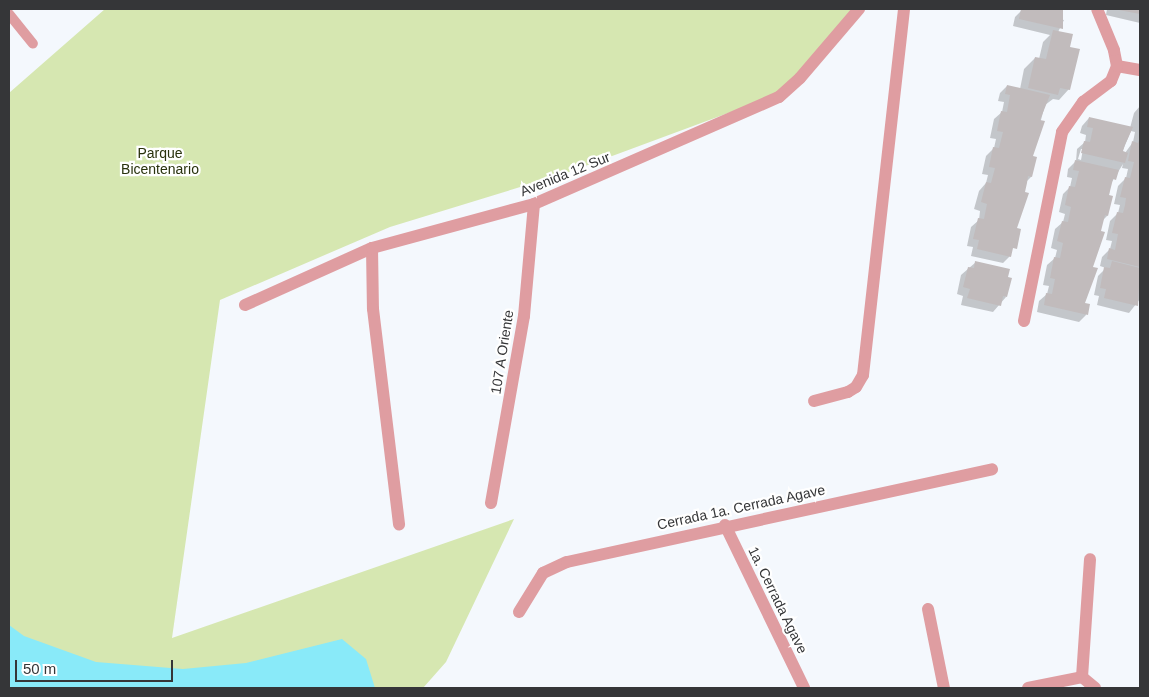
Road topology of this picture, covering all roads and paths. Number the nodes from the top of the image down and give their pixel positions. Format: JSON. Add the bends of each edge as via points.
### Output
{"nodes":[{"id":1,"x":859,"y":9,"type":"edge"},
{"id":2,"x":904,"y":9,"type":"edge"},
{"id":3,"x":1097,"y":9,"type":"edge"},
{"id":4,"x":9,"y":14,"type":"edge"},
{"id":5,"x":33,"y":44,"type":"dead end"},
{"id":6,"x":1117,"y":66,"type":"junction"},
{"id":7,"x":1140,"y":70,"type":"edge"},
{"id":8,"x":534,"y":204,"type":"junction"},
{"id":9,"x":372,"y":248,"type":"junction"},
{"id":10,"x":245,"y":305,"type":"dead end"},
{"id":11,"x":1024,"y":321,"type":"dead end"},
{"id":12,"x":814,"y":401,"type":"dead end"},
{"id":13,"x":992,"y":469,"type":"dead end"},
{"id":14,"x":491,"y":503,"type":"dead end"},
{"id":15,"x":399,"y":524,"type":"dead end"},
{"id":16,"x":725,"y":525,"type":"junction"},
{"id":17,"x":1090,"y":559,"type":"dead end"},
{"id":18,"x":928,"y":609,"type":"dead end"},
{"id":19,"x":519,"y":612,"type":"dead end"},
{"id":20,"x":1082,"y":677,"type":"junction"},
{"id":21,"x":804,"y":688,"type":"edge"},
{"id":22,"x":944,"y":688,"type":"edge"},
{"id":23,"x":1028,"y":688,"type":"edge"},
{"id":24,"x":1095,"y":688,"type":"edge"}],
"edges":[{"from":1,"to":8,"type":"street","name":"Avenida 12 Sur","via":[[800,78],[779,97]]},
{"from":2,"to":12,"type":"street","via":[[863,375],[856,387],[848,392]]},
{"from":3,"to":6,"type":"street"},
{"from":4,"to":5,"type":"lane"},
{"from":6,"to":7,"type":"street"},
{"from":6,"to":11,"type":"street","via":[[1111,81],[1083,102],[1062,132]]},
{"from":8,"to":9,"type":"street","name":"Avenida 12 Sur"},
{"from":8,"to":14,"type":"street","name":"107 A Oriente","via":[[524,316]]},
{"from":9,"to":10,"type":"street","name":"Avenida 12 Sur"},
{"from":9,"to":15,"type":"street","via":[[373,309]]},
{"from":13,"to":16,"type":"street","name":"Cerrada 1a. Cerrada Agave"},
{"from":16,"to":19,"type":"street","name":"Cerrada 1a. Cerrada Agave","via":[[567,562],[543,572]]},
{"from":16,"to":21,"type":"street","name":"1a. Cerrada Agave"},
{"from":17,"to":20,"type":"street"},
{"from":18,"to":22,"type":"street"},
{"from":20,"to":23,"type":"street"},
{"from":20,"to":24,"type":"street"}]}
